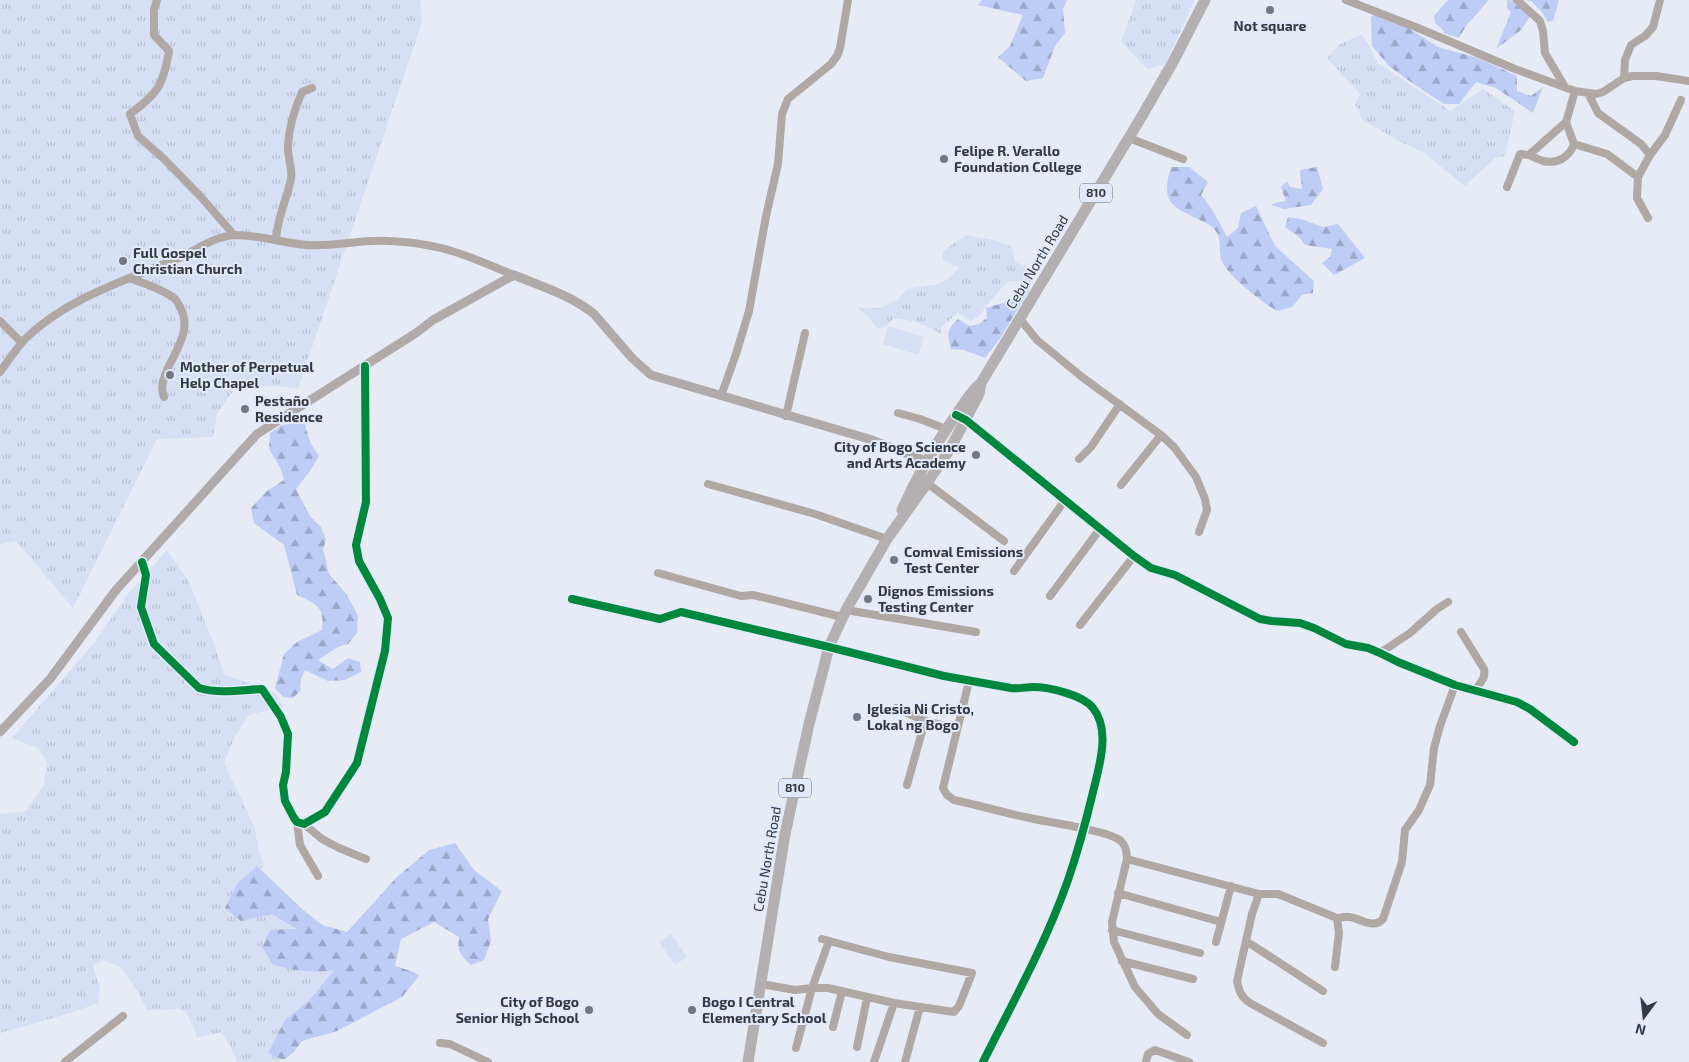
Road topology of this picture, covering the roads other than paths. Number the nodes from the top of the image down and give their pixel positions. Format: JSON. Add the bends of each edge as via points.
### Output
{"nodes":[{"id":1,"x":157,"y":0,"type":"edge"},
{"id":2,"x":848,"y":0,"type":"edge"},
{"id":3,"x":1204,"y":0,"type":"edge"},
{"id":4,"x":1346,"y":0,"type":"edge"},
{"id":5,"x":1517,"y":0,"type":"edge"},
{"id":6,"x":1660,"y":0,"type":"edge"},
{"id":7,"x":1624,"y":78,"type":"junction"},
{"id":8,"x":1689,"y":81,"type":"edge"},
{"id":9,"x":1565,"y":87,"type":"junction"},
{"id":10,"x":312,"y":88,"type":"dead end"},
{"id":11,"x":1575,"y":91,"type":"junction"},
{"id":12,"x":1588,"y":93,"type":"junction"},
{"id":13,"x":1681,"y":100,"type":"dead end"},
{"id":14,"x":1566,"y":122,"type":"junction"},
{"id":15,"x":1129,"y":138,"type":"junction"},
{"id":16,"x":1574,"y":144,"type":"junction"},
{"id":17,"x":1530,"y":154,"type":"junction"},
{"id":18,"x":1650,"y":155,"type":"junction"},
{"id":19,"x":1183,"y":158,"type":"dead end"},
{"id":20,"x":1638,"y":177,"type":"junction"},
{"id":21,"x":1507,"y":187,"type":"dead end"},
{"id":22,"x":1648,"y":218,"type":"dead end"},
{"id":23,"x":234,"y":235,"type":"junction"},
{"id":24,"x":276,"y":239,"type":"junction"},
{"id":25,"x":514,"y":274,"type":"junction"},
{"id":26,"x":130,"y":278,"type":"junction"},
{"id":27,"x":1020,"y":320,"type":"junction"},
{"id":28,"x":0,"y":321,"type":"edge"},
{"id":29,"x":806,"y":333,"type":"dead end"},
{"id":30,"x":22,"y":342,"type":"junction"},
{"id":31,"x":365,"y":366,"type":"junction"},
{"id":32,"x":0,"y":372,"type":"edge"},
{"id":33,"x":721,"y":396,"type":"junction"},
{"id":34,"x":164,"y":397,"type":"dead end"},
{"id":35,"x":1120,"y":404,"type":"junction"},
{"id":36,"x":898,"y":413,"type":"dead end"},
{"id":37,"x":786,"y":416,"type":"junction"},
{"id":38,"x":961,"y":418,"type":"junction"},
{"id":39,"x":946,"y":429,"type":"junction"},
{"id":40,"x":1161,"y":435,"type":"junction"},
{"id":41,"x":935,"y":446,"type":"junction"},
{"id":42,"x":946,"y":454,"type":"junction"},
{"id":43,"x":1079,"y":459,"type":"dead end"},
{"id":44,"x":927,"y":460,"type":"junction"},
{"id":45,"x":938,"y":468,"type":"junction"},
{"id":46,"x":927,"y":483,"type":"junction"},
{"id":47,"x":708,"y":484,"type":"dead end"},
{"id":48,"x":1121,"y":486,"type":"dead end"},
{"id":49,"x":1065,"y":500,"type":"junction"},
{"id":50,"x":1100,"y":529,"type":"junction"},
{"id":51,"x":1199,"y":532,"type":"dead end"},
{"id":52,"x":890,"y":535,"type":"junction"},
{"id":53,"x":1004,"y":541,"type":"dead end"},
{"id":54,"x":1134,"y":556,"type":"junction"},
{"id":55,"x":142,"y":561,"type":"junction"},
{"id":56,"x":1014,"y":571,"type":"dead end"},
{"id":57,"x":658,"y":574,"type":"dead end"},
{"id":58,"x":1050,"y":596,"type":"dead end"},
{"id":59,"x":572,"y":599,"type":"dead end"},
{"id":60,"x":1448,"y":602,"type":"dead end"},
{"id":61,"x":844,"y":613,"type":"junction"},
{"id":62,"x":1080,"y":624,"type":"dead end"},
{"id":63,"x":976,"y":632,"type":"dead end"},
{"id":64,"x":1461,"y":632,"type":"dead end"},
{"id":65,"x":829,"y":647,"type":"junction"},
{"id":66,"x":1380,"y":653,"type":"junction"},
{"id":67,"x":969,"y":681,"type":"junction"},
{"id":68,"x":1455,"y":685,"type":"junction"},
{"id":69,"x":1474,"y":691,"type":"junction"},
{"id":70,"x":896,"y":708,"type":"dead end"},
{"id":71,"x":925,"y":721,"type":"junction"},
{"id":72,"x":957,"y":729,"type":"junction"},
{"id":73,"x":0,"y":732,"type":"edge"},
{"id":74,"x":1574,"y":742,"type":"dead end"},
{"id":75,"x":907,"y":785,"type":"dead end"},
{"id":76,"x":300,"y":823,"type":"junction"},
{"id":77,"x":1084,"y":829,"type":"junction"},
{"id":78,"x":366,"y":859,"type":"dead end"},
{"id":79,"x":1127,"y":859,"type":"junction"},
{"id":80,"x":318,"y":876,"type":"dead end"},
{"id":81,"x":1231,"y":886,"type":"junction"},
{"id":82,"x":1118,"y":893,"type":"junction"},
{"id":83,"x":1259,"y":894,"type":"junction"},
{"id":84,"x":1337,"y":918,"type":"junction"},
{"id":85,"x":1221,"y":922,"type":"junction"},
{"id":86,"x":1112,"y":930,"type":"junction"},
{"id":87,"x":1246,"y":941,"type":"junction"},
{"id":88,"x":1216,"y":942,"type":"dead end"},
{"id":89,"x":1200,"y":953,"type":"dead end"},
{"id":90,"x":1122,"y":961,"type":"junction"},
{"id":91,"x":1334,"y":967,"type":"dead end"},
{"id":92,"x":1193,"y":979,"type":"dead end"},
{"id":93,"x":761,"y":984,"type":"junction"},
{"id":94,"x":812,"y":988,"type":"junction"},
{"id":95,"x":842,"y":991,"type":"junction"},
{"id":96,"x":1323,"y":991,"type":"dead end"},
{"id":97,"x":867,"y":998,"type":"junction"},
{"id":98,"x":894,"y":1003,"type":"junction"},
{"id":99,"x":920,"y":1007,"type":"junction"},
{"id":100,"x":124,"y":1016,"type":"dead end"},
{"id":101,"x":833,"y":1027,"type":"dead end"},
{"id":102,"x":1187,"y":1035,"type":"dead end"},
{"id":103,"x":440,"y":1043,"type":"dead end"},
{"id":104,"x":1323,"y":1043,"type":"dead end"},
{"id":105,"x":857,"y":1046,"type":"dead end"},
{"id":106,"x":796,"y":1048,"type":"dead end"},
{"id":107,"x":65,"y":1062,"type":"edge"},
{"id":108,"x":488,"y":1062,"type":"edge"},
{"id":109,"x":748,"y":1062,"type":"edge"},
{"id":110,"x":874,"y":1062,"type":"edge"},
{"id":111,"x":905,"y":1062,"type":"edge"},
{"id":112,"x":983,"y":1062,"type":"edge"},
{"id":113,"x":1146,"y":1062,"type":"edge"},
{"id":114,"x":1189,"y":1062,"type":"edge"}],
"edges":[{"from":1,"to":23,"type":"street","via":[[154,35],[169,51],[164,77],[151,98],[130,114],[138,136],[201,197]]},
{"from":2,"to":33,"type":"street","via":[[837,56],[788,100],[782,114],[778,164],[749,311]]},
{"from":3,"to":15,"type":"highway","name":"Cebu North Road","number":"810"},
{"from":4,"to":9,"type":"street"},
{"from":5,"to":9,"type":"street","via":[[1540,21],[1545,53]]},
{"from":6,"to":7,"type":"street","via":[[1653,27],[1632,45],[1625,60]]},
{"from":7,"to":8,"type":"street","via":[[1656,76]]},
{"from":7,"to":12,"type":"street","via":[[1603,92]]},
{"from":9,"to":11,"type":"street"},
{"from":10,"to":24,"type":"street","via":[[302,92],[296,107],[288,144],[292,176],[276,227]]},
{"from":11,"to":12,"type":"street"},
{"from":11,"to":14,"type":"street"},
{"from":12,"to":18,"type":"street","via":[[1598,113],[1641,144]]},
{"from":13,"to":18,"type":"street","via":[[1665,136]]},
{"from":14,"to":16,"type":"street"},
{"from":14,"to":17,"type":"street"},
{"from":15,"to":19,"type":"street"},
{"from":15,"to":27,"type":"highway","name":"Cebu North Road","number":"810"},
{"from":16,"to":17,"type":"street","via":[[1571,153],[1557,162]]},
{"from":16,"to":20,"type":"street","via":[[1607,154]]},
{"from":17,"to":21,"type":"street","via":[[1520,154]]},
{"from":18,"to":20,"type":"street"},
{"from":20,"to":22,"type":"street","via":[[1637,198]]},
{"from":23,"to":24,"type":"street"},
{"from":23,"to":26,"type":"street"},
{"from":24,"to":25,"type":"street","via":[[307,245],[389,241],[423,245],[461,254]]},
{"from":25,"to":31,"type":"main road","via":[[433,320]]},
{"from":25,"to":33,"type":"main road","via":[[586,308],[651,375]]},
{"from":26,"to":30,"type":"street","via":[[79,301]]},
{"from":26,"to":34,"type":"street","via":[[176,300],[185,317],[184,333],[161,386]]},
{"from":27,"to":35,"type":"street","via":[[1037,340]]},
{"from":27,"to":38,"type":"highway","name":"Cebu North Road","number":"810","via":[[982,383],[973,390]]},
{"from":28,"to":30,"type":"street"},
{"from":29,"to":37,"type":"street"},
{"from":30,"to":32,"type":"street"},
{"from":31,"to":55,"type":"main road","via":[[257,434]]},
{"from":31,"to":76,"type":"street","via":[[366,502],[356,545],[359,561],[388,618],[385,651],[357,763],[325,812]]},
{"from":33,"to":37,"type":"main road"},
{"from":35,"to":40,"type":"street"},
{"from":35,"to":43,"type":"street"},
{"from":36,"to":39,"type":"street"},
{"from":37,"to":44,"type":"main road","via":[[869,439]]},
{"from":38,"to":39,"type":"highway","name":"Cebu North Road","number":"810"},
{"from":38,"to":42,"type":"highway","name":"Cebu North Road","number":"810"},
{"from":38,"to":49,"type":"street"},
{"from":39,"to":41,"type":"highway","name":"Cebu North Road","number":"810"},
{"from":40,"to":48,"type":"street"},
{"from":40,"to":51,"type":"street","via":[[1196,477],[1205,499],[1207,510]]},
{"from":41,"to":42,"type":"highway"},
{"from":41,"to":44,"type":"highway","name":"Cebu North Road","number":"810"},
{"from":42,"to":45,"type":"highway","name":"Cebu North Road","number":"810"},
{"from":44,"to":45,"type":"main road"},
{"from":44,"to":52,"type":"highway","name":"Cebu North Road","number":"810"},
{"from":45,"to":46,"type":"highway","name":"Cebu North Road","number":"810"},
{"from":46,"to":52,"type":"highway","name":"Cebu North Road","number":"810"},
{"from":46,"to":53,"type":"street"},
{"from":47,"to":52,"type":"street"},
{"from":49,"to":50,"type":"street"},
{"from":49,"to":56,"type":"street"},
{"from":50,"to":54,"type":"street"},
{"from":50,"to":58,"type":"street"},
{"from":52,"to":61,"type":"highway","name":"Cebu North Road","number":"810"},
{"from":54,"to":62,"type":"street"},
{"from":54,"to":66,"type":"street","via":[[1151,568],[1175,575],[1260,619],[1300,623],[1346,644]]},
{"from":55,"to":73,"type":"main road","via":[[116,590],[50,679]]},
{"from":55,"to":76,"type":"street","via":[[148,585],[145,606],[141,607],[154,644],[199,688],[208,691],[262,688],[268,695],[288,734],[283,786],[285,801]]},
{"from":57,"to":61,"type":"street","via":[[740,596],[753,595]]},
{"from":59,"to":65,"type":"street","via":[[660,618],[682,612]]},
{"from":60,"to":66,"type":"street"},
{"from":61,"to":63,"type":"street"},
{"from":61,"to":65,"type":"highway","name":"Cebu North Road","number":"810"},
{"from":64,"to":69,"type":"street","via":[[1484,669],[1484,679]]},
{"from":65,"to":67,"type":"street"},
{"from":65,"to":93,"type":"highway","name":"Cebu North Road","number":"810","via":[[787,825]]},
{"from":66,"to":68,"type":"street"},
{"from":67,"to":72,"type":"street"},
{"from":67,"to":77,"type":"street","via":[[1021,689],[1046,688],[1082,699],[1092,706],[1102,726],[1102,740]]},
{"from":68,"to":69,"type":"street"},
{"from":68,"to":84,"type":"street","via":[[1434,748],[1430,785],[1419,810],[1405,830],[1402,862],[1383,920],[1373,924],[1348,916]]},
{"from":69,"to":74,"type":"street","via":[[1517,702]]},
{"from":70,"to":71,"type":"street"},
{"from":71,"to":72,"type":"street"},
{"from":71,"to":75,"type":"street"},
{"from":72,"to":77,"type":"street","via":[[943,788],[947,795],[954,800]]},
{"from":76,"to":78,"type":"street","via":[[322,839]]},
{"from":76,"to":80,"type":"street","via":[[300,846]]},
{"from":77,"to":79,"type":"street","via":[[1122,842],[1127,849]]},
{"from":77,"to":112,"type":"street","via":[[1068,880],[1038,950]]},
{"from":79,"to":81,"type":"street"},
{"from":79,"to":82,"type":"street"},
{"from":81,"to":83,"type":"street"},
{"from":81,"to":85,"type":"street"},
{"from":82,"to":85,"type":"street"},
{"from":82,"to":86,"type":"street"},
{"from":83,"to":84,"type":"street","via":[[1278,894]]},
{"from":83,"to":87,"type":"street"},
{"from":84,"to":91,"type":"street","via":[[1339,933]]},
{"from":85,"to":88,"type":"street"},
{"from":86,"to":89,"type":"street"},
{"from":86,"to":90,"type":"street"},
{"from":87,"to":96,"type":"street"},
{"from":87,"to":104,"type":"street","via":[[1237,981],[1243,998]]},
{"from":90,"to":92,"type":"street"},
{"from":90,"to":102,"type":"street","via":[[1135,987],[1158,1014]]},
{"from":93,"to":94,"type":"street","via":[[795,990]]},
{"from":93,"to":109,"type":"highway","name":"Cebu North Road","number":"810"},
{"from":94,"to":95,"type":"street"},
{"from":94,"to":99,"type":"street","via":[[826,940],[972,974],[954,1012]]},
{"from":94,"to":106,"type":"street"},
{"from":95,"to":97,"type":"street"},
{"from":95,"to":101,"type":"street"},
{"from":97,"to":98,"type":"street"},
{"from":97,"to":105,"type":"street"},
{"from":98,"to":99,"type":"street"},
{"from":98,"to":110,"type":"street"},
{"from":99,"to":111,"type":"street"},
{"from":100,"to":107,"type":"street"},
{"from":103,"to":108,"type":"street","via":[[450,1044]]},
{"from":113,"to":114,"type":"street","via":[[1148,1054],[1155,1050]]}]}
